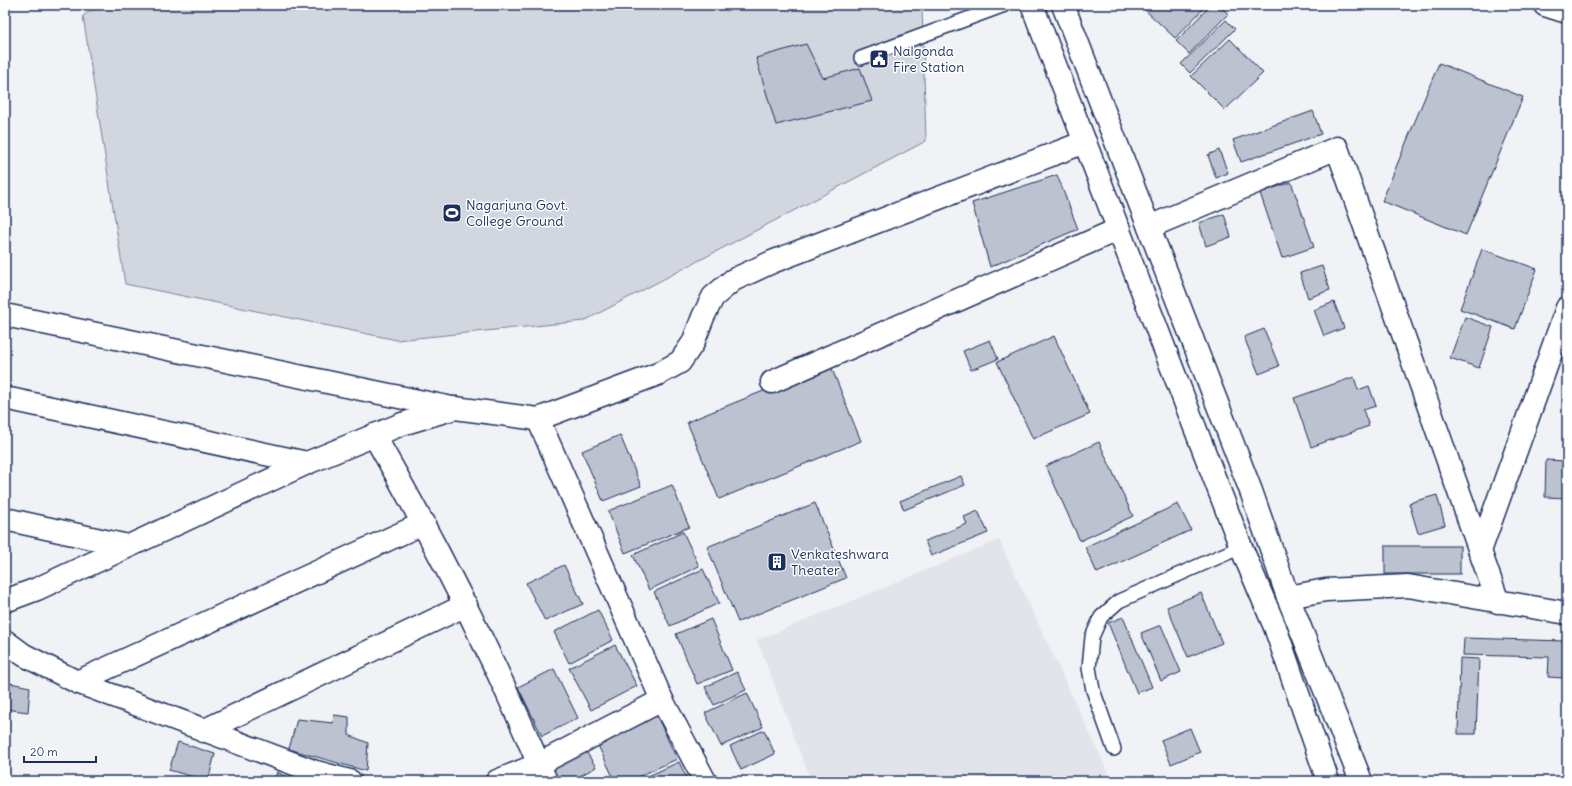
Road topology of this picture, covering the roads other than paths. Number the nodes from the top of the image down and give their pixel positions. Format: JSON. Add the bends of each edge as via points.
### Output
{"nodes":[{"id":1,"x":1005,"y":5,"type":"edge"},
{"id":2,"x":1032,"y":5,"type":"edge"},
{"id":3,"x":1063,"y":5,"type":"edge"},
{"id":4,"x":1545,"y":5,"type":"edge"},
{"id":5,"x":1567,"y":12,"type":"edge"},
{"id":6,"x":861,"y":58,"type":"dead end"},
{"id":7,"x":1085,"y":142,"type":"junction"},
{"id":8,"x":1149,"y":228,"type":"junction"},
{"id":9,"x":1119,"y":230,"type":"junction"},
{"id":10,"x":1567,"y":308,"type":"edge"},
{"id":11,"x":5,"y":315,"type":"edge"},
{"id":12,"x":772,"y":382,"type":"dead end"},
{"id":13,"x":5,"y":398,"type":"edge"},
{"id":14,"x":455,"y":408,"type":"junction"},
{"id":15,"x":538,"y":419,"type":"junction"},
{"id":16,"x":374,"y":436,"type":"junction"},
{"id":17,"x":307,"y":463,"type":"junction"},
{"id":18,"x":5,"y":519,"type":"edge"},
{"id":19,"x":424,"y":523,"type":"junction"},
{"id":20,"x":128,"y":546,"type":"junction"},
{"id":21,"x":1241,"y":547,"type":"junction"},
{"id":22,"x":1480,"y":551,"type":"junction"},
{"id":23,"x":1288,"y":597,"type":"junction"},
{"id":24,"x":5,"y":601,"type":"edge"},
{"id":25,"x":1498,"y":602,"type":"junction"},
{"id":26,"x":466,"y":605,"type":"junction"},
{"id":27,"x":1567,"y":613,"type":"edge"},
{"id":28,"x":5,"y":641,"type":"edge"},
{"id":29,"x":77,"y":682,"type":"junction"},
{"id":30,"x":662,"y":700,"type":"junction"},
{"id":31,"x":203,"y":731,"type":"junction"},
{"id":32,"x":1114,"y":749,"type":"dead end"},
{"id":33,"x":542,"y":773,"type":"edge"},
{"id":34,"x":350,"y":781,"type":"edge"},
{"id":35,"x":497,"y":781,"type":"edge"},
{"id":36,"x":704,"y":781,"type":"edge"},
{"id":37,"x":1328,"y":781,"type":"edge"},
{"id":38,"x":1361,"y":781,"type":"edge"}],
"edges":[{"from":1,"to":6,"type":"lane"},
{"from":2,"to":7,"type":"street"},
{"from":3,"to":8,"type":"street"},
{"from":4,"to":5,"type":"street"},
{"from":7,"to":9,"type":"street"},
{"from":7,"to":15,"type":"street","via":[[772,262],[733,280],[714,296],[693,343],[680,362],[658,374]]},
{"from":8,"to":22,"type":"street","via":[[1337,148]]},
{"from":8,"to":23,"type":"street","via":[[1252,491]]},
{"from":9,"to":12,"type":"street"},
{"from":9,"to":21,"type":"street"},
{"from":10,"to":22,"type":"street"},
{"from":11,"to":14,"type":"street"},
{"from":13,"to":17,"type":"street"},
{"from":14,"to":15,"type":"street"},
{"from":14,"to":16,"type":"street","via":[[402,424]]},
{"from":15,"to":30,"type":"street"},
{"from":16,"to":17,"type":"street"},
{"from":16,"to":19,"type":"street"},
{"from":17,"to":20,"type":"street"},
{"from":18,"to":20,"type":"street"},
{"from":19,"to":26,"type":"street"},
{"from":19,"to":29,"type":"street"},
{"from":20,"to":24,"type":"street"},
{"from":21,"to":32,"type":"lane","via":[[1119,601],[1101,617],[1092,637],[1089,668],[1093,690]]},
{"from":21,"to":37,"type":"street","via":[[1275,627]]},
{"from":22,"to":25,"type":"street"},
{"from":23,"to":25,"type":"street","via":[[1326,590],[1408,586]]},
{"from":23,"to":38,"type":"street"},
{"from":25,"to":27,"type":"street"},
{"from":26,"to":31,"type":"street"},
{"from":26,"to":33,"type":"street"},
{"from":28,"to":29,"type":"street","via":[[24,655]]},
{"from":29,"to":31,"type":"street"},
{"from":30,"to":33,"type":"street"},
{"from":30,"to":36,"type":"street"},
{"from":31,"to":34,"type":"street","via":[[313,771]]},
{"from":33,"to":35,"type":"street"}]}
